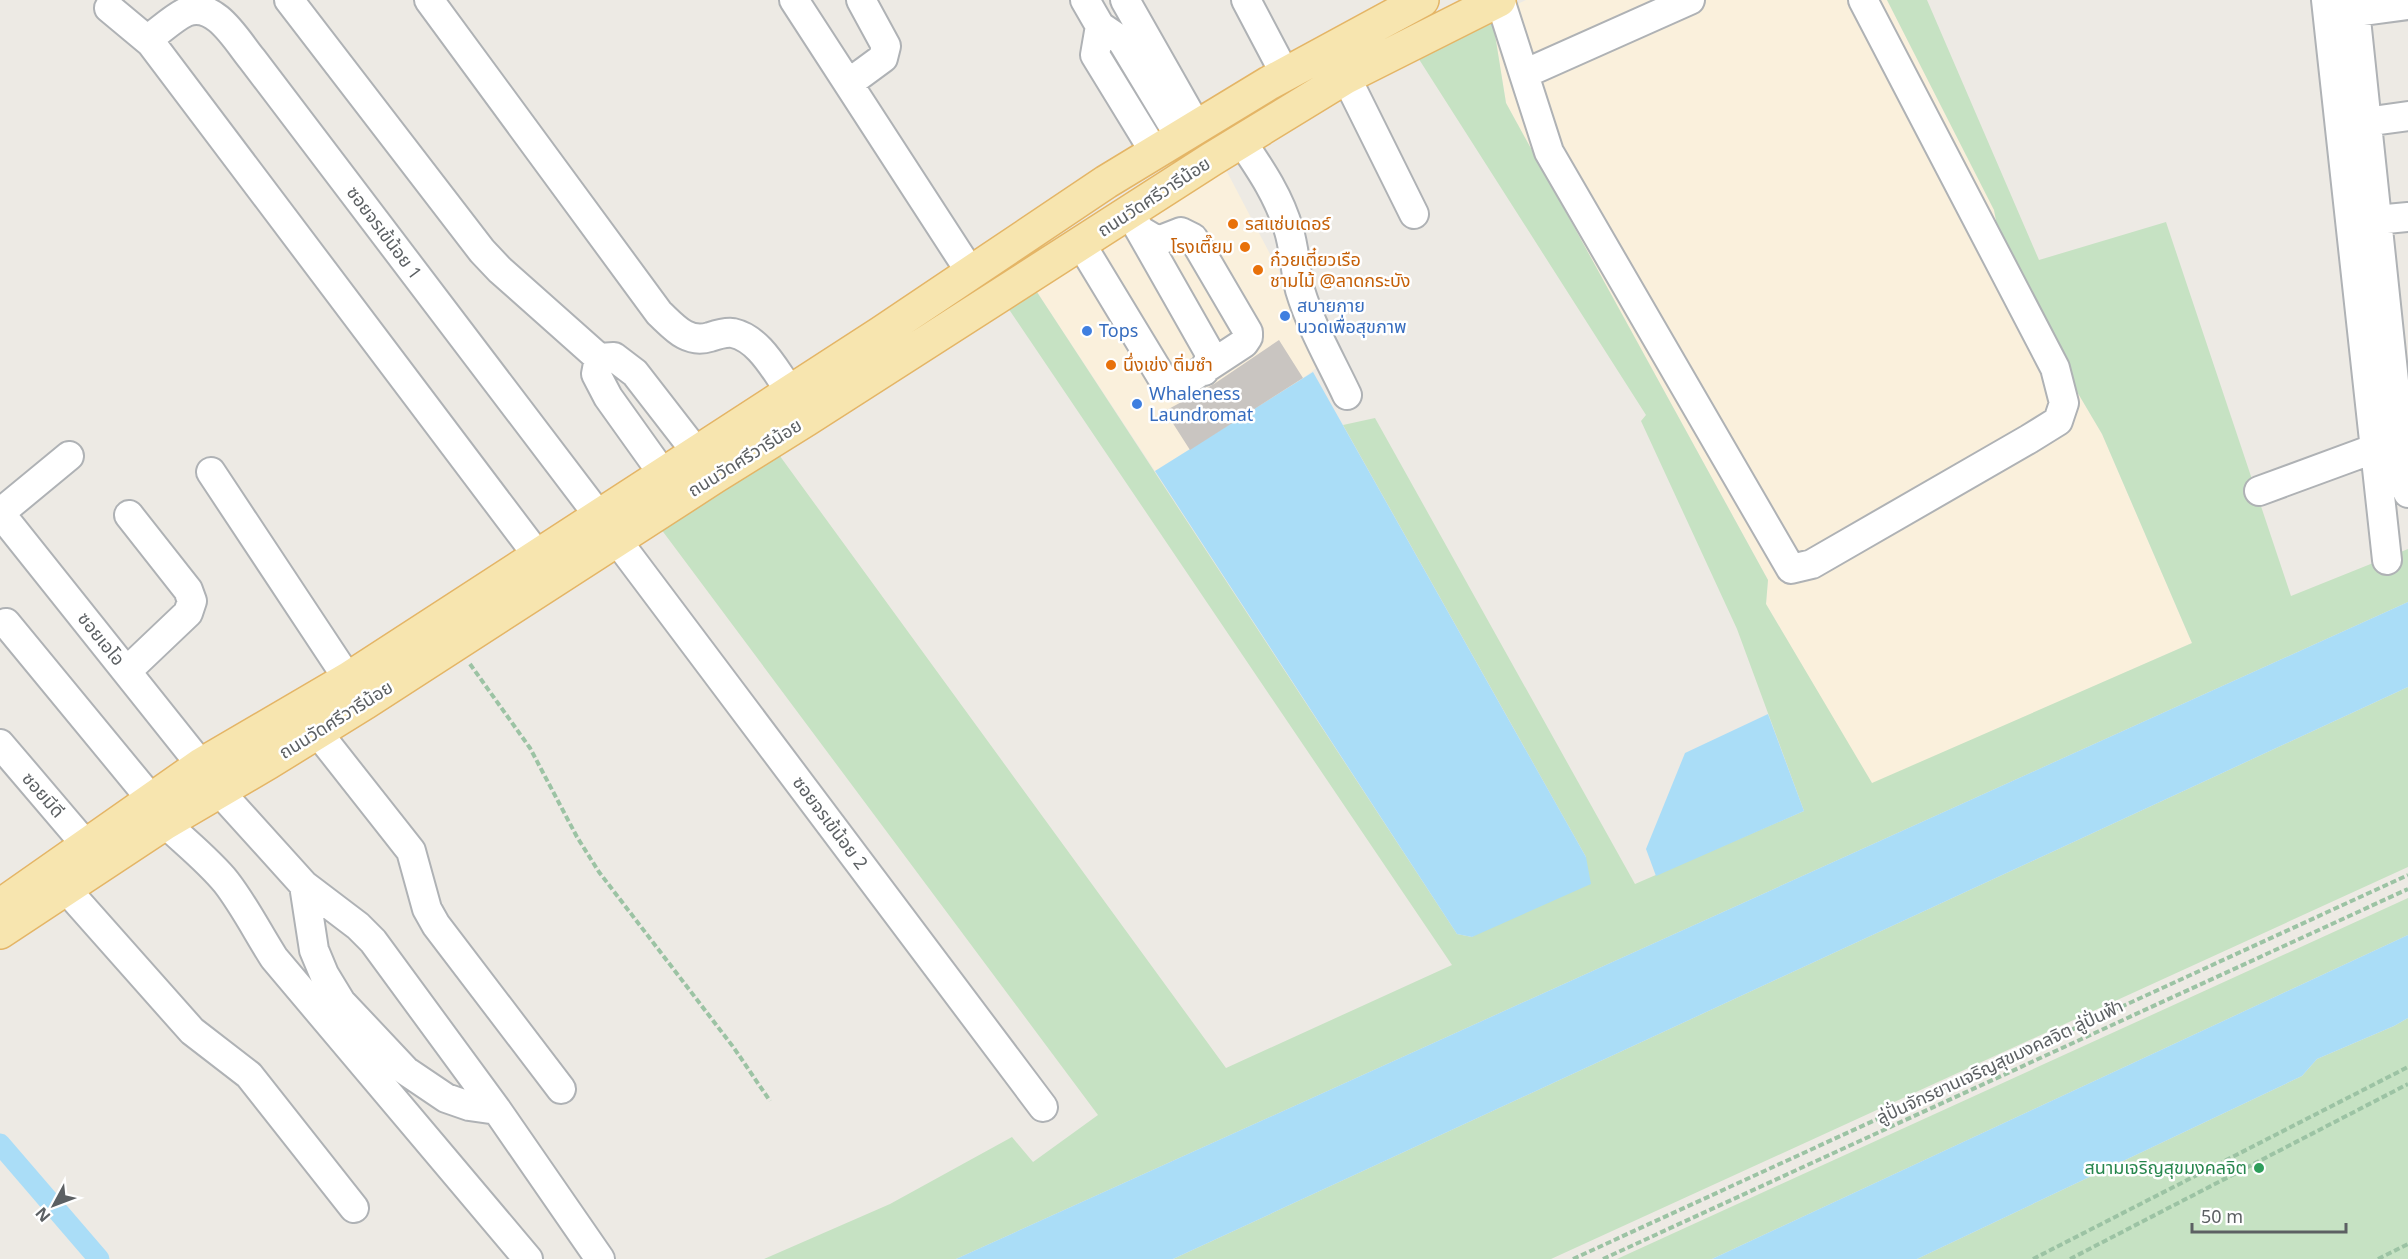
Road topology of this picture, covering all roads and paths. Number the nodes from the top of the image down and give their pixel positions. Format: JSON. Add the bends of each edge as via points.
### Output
{"nodes":[{"id":1,"x":289,"y":0,"type":"edge"},
{"id":2,"x":429,"y":0,"type":"edge"},
{"id":3,"x":794,"y":0,"type":"edge"},
{"id":4,"x":861,"y":0,"type":"edge"},
{"id":5,"x":1085,"y":0,"type":"edge"},
{"id":6,"x":1125,"y":0,"type":"edge"},
{"id":7,"x":1246,"y":0,"type":"edge"},
{"id":8,"x":1422,"y":0,"type":"edge"},
{"id":9,"x":1499,"y":0,"type":"edge"},
{"id":10,"x":1690,"y":0,"type":"edge"},
{"id":11,"x":1863,"y":0,"type":"edge"},
{"id":12,"x":2326,"y":0,"type":"edge"},
{"id":13,"x":2408,"y":5,"type":"edge"},
{"id":14,"x":2354,"y":6,"type":"edge"},
{"id":15,"x":109,"y":8,"type":"dead end"},
{"id":16,"x":148,"y":39,"type":"junction"},
{"id":17,"x":1285,"y":74,"type":"junction"},
{"id":18,"x":1524,"y":74,"type":"junction"},
{"id":19,"x":1346,"y":77,"type":"junction"},
{"id":20,"x":849,"y":83,"type":"junction"},
{"id":21,"x":2408,"y":116,"type":"edge"},
{"id":22,"x":2366,"y":122,"type":"junction"},
{"id":23,"x":1178,"y":139,"type":"junction"},
{"id":24,"x":1242,"y":142,"type":"junction"},
{"id":25,"x":1187,"y":176,"type":"junction"},
{"id":26,"x":1414,"y":214,"type":"dead end"},
{"id":27,"x":2408,"y":216,"type":"edge"},
{"id":28,"x":2376,"y":220,"type":"junction"},
{"id":29,"x":1135,"y":222,"type":"junction"},
{"id":30,"x":1081,"y":244,"type":"junction"},
{"id":31,"x":971,"y":273,"type":"junction"},
{"id":32,"x":2397,"y":315,"type":"edge"},
{"id":33,"x":599,"y":358,"type":"junction"},
{"id":34,"x":1204,"y":370,"type":"junction"},
{"id":35,"x":791,"y":392,"type":"junction"},
{"id":36,"x":1347,"y":395,"type":"dead end"},
{"id":37,"x":2376,"y":448,"type":"junction"},
{"id":38,"x":697,"y":453,"type":"junction"},
{"id":39,"x":69,"y":456,"type":"dead end"},
{"id":40,"x":211,"y":472,"type":"dead end"},
{"id":41,"x":663,"y":474,"type":"junction"},
{"id":42,"x":2259,"y":491,"type":"dead end"},
{"id":43,"x":2408,"y":492,"type":"edge"},
{"id":44,"x":0,"y":513,"type":"edge"},
{"id":45,"x":129,"y":515,"type":"dead end"},
{"id":46,"x":607,"y":528,"type":"junction"},
{"id":47,"x":538,"y":556,"type":"junction"},
{"id":48,"x":2387,"y":560,"type":"dead end"},
{"id":49,"x":6,"y":623,"type":"dead end"},
{"id":50,"x":456,"y":644,"type":"junction"},
{"id":51,"x":127,"y":671,"type":"junction"},
{"id":52,"x":348,"y":678,"type":"junction"},
{"id":53,"x":318,"y":733,"type":"junction"},
{"id":54,"x":0,"y":744,"type":"edge"},
{"id":55,"x":210,"y":778,"type":"junction"},
{"id":56,"x":158,"y":811,"type":"junction"},
{"id":57,"x":86,"y":845,"type":"junction"},
{"id":58,"x":2408,"y":875,"type":"edge"},
{"id":59,"x":304,"y":885,"type":"junction"},
{"id":60,"x":66,"y":889,"type":"junction"},
{"id":61,"x":2408,"y":889,"type":"edge"},
{"id":62,"x":0,"y":906,"type":"edge"},
{"id":63,"x":0,"y":932,"type":"edge"},
{"id":64,"x":2408,"y":1067,"type":"edge"},
{"id":65,"x":2408,"y":1084,"type":"edge"},
{"id":66,"x":561,"y":1089,"type":"dead end"},
{"id":67,"x":770,"y":1101,"type":"dead end"},
{"id":68,"x":1043,"y":1107,"type":"dead end"},
{"id":69,"x":497,"y":1110,"type":"junction"},
{"id":70,"x":354,"y":1208,"type":"dead end"},
{"id":71,"x":2408,"y":1244,"type":"edge"},
{"id":72,"x":528,"y":1259,"type":"edge"},
{"id":73,"x":600,"y":1259,"type":"edge"},
{"id":74,"x":1572,"y":1259,"type":"edge"},
{"id":75,"x":1604,"y":1259,"type":"edge"},
{"id":76,"x":2033,"y":1259,"type":"edge"},
{"id":77,"x":2070,"y":1259,"type":"edge"},
{"id":78,"x":2378,"y":1259,"type":"edge"}],
"edges":[{"from":1,"to":33,"type":"street","via":[[482,251]]},
{"from":2,"to":35,"type":"street","via":[[659,313],[688,338],[699,340],[731,333],[750,341]]},
{"from":3,"to":20,"type":"street"},
{"from":4,"to":20,"type":"street","via":[[886,53]]},
{"from":5,"to":23,"type":"street","via":[[1100,26],[1095,55]]},
{"from":6,"to":23,"type":"street"},
{"from":7,"to":17,"type":"street"},
{"from":8,"to":17,"type":"main road","name":"ถนนวัดศรีวารีน้อย"},
{"from":9,"to":18,"type":"street"},
{"from":9,"to":19,"type":"main road","name":"ถนนวัดศรีวารีน้อย"},
{"from":10,"to":18,"type":"street"},
{"from":11,"to":18,"type":"street","via":[[2055,368],[2064,403],[2058,421],[2029,439],[1812,564],[1791,569],[1549,152]]},
{"from":12,"to":37,"type":"street"},
{"from":13,"to":14,"type":"street"},
{"from":14,"to":22,"type":"street"},
{"from":15,"to":16,"type":"street"},
{"from":16,"to":46,"type":"street","name":"ซอยจรเข้น้อย 1","via":[[186,12],[198,9],[215,15]]},
{"from":16,"to":47,"type":"street"},
{"from":17,"to":23,"type":"main road","name":"ถนนวัดศรีวารีน้อย"},
{"from":19,"to":24,"type":"main road","name":"ถนนวัดศรีวารีน้อย"},
{"from":19,"to":26,"type":"street"},
{"from":20,"to":31,"type":"street"},
{"from":21,"to":22,"type":"street"},
{"from":22,"to":28,"type":"street"},
{"from":23,"to":25,"type":"main road"},
{"from":23,"to":31,"type":"main road","name":"ถนนวัดศรีวารีน้อย","via":[[1106,182]]},
{"from":24,"to":25,"type":"main road","name":"ถนนวัดศรีวารีน้อย"},
{"from":24,"to":36,"type":"street","via":[[1279,203],[1310,319]]},
{"from":25,"to":29,"type":"main road","name":"ถนนวัดศรีวารีน้อย"},
{"from":27,"to":28,"type":"street"},
{"from":28,"to":32,"type":"street"},
{"from":29,"to":30,"type":"main road","name":"ถนนวัดศรีวารีน้อย"},
{"from":29,"to":34,"type":"street","via":[[1209,352]]},
{"from":29,"to":34,"type":"street","via":[[1158,242],[1180,232],[1193,238],[1248,332],[1244,343]]},
{"from":30,"to":34,"type":"street","via":[[1168,384],[1180,385]]},
{"from":30,"to":46,"type":"main road","name":"ถนนวัดศรีวารีน้อย"},
{"from":31,"to":35,"type":"main road","name":"ถนนวัดศรีวารีน้อย"},
{"from":32,"to":43,"type":"street"},
{"from":33,"to":38,"type":"street","via":[[614,357],[635,373]]},
{"from":33,"to":41,"type":"street","via":[[596,374],[608,397]]},
{"from":35,"to":38,"type":"main road","name":"ถนนวัดศรีวารีน้อย"},
{"from":37,"to":42,"type":"street"},
{"from":37,"to":48,"type":"street"},
{"from":38,"to":41,"type":"main road","name":"ถนนวัดศรีวารีน้อย"},
{"from":39,"to":44,"type":"street"},
{"from":40,"to":52,"type":"street"},
{"from":41,"to":46,"type":"main road","name":"ถนนวัดศรีวารีน้อย"},
{"from":44,"to":51,"type":"street","name":"ซอยเอโอ"},
{"from":45,"to":51,"type":"street","via":[[188,590],[192,602],[188,613]]},
{"from":46,"to":47,"type":"main road","name":"ถนนวัดศรีวารีน้อย"},
{"from":46,"to":50,"type":"main road","name":"ถนนวัดศรีวารีน้อย"},
{"from":46,"to":68,"type":"street","name":"ซอยจรเข้น้อย 2"},
{"from":47,"to":52,"type":"main road","name":"ถนนวัดศรีวารีน้อย"},
{"from":49,"to":56,"type":"street"},
{"from":50,"to":53,"type":"main road","name":"ถนนวัดศรีวารีน้อย"},
{"from":50,"to":67,"type":"path","via":[[530,748],[598,872],[734,1048]]},
{"from":51,"to":55,"type":"street","name":"ซอยเอโอ"},
{"from":52,"to":55,"type":"main road","name":"ถนนวัดศรีวารีน้อย"},
{"from":53,"to":55,"type":"main road","name":"ถนนวัดศรีวารีน้อย"},
{"from":53,"to":66,"type":"street","via":[[411,851],[427,909],[436,926]]},
{"from":54,"to":57,"type":"street","name":"ซอยมีดี"},
{"from":55,"to":56,"type":"main road","name":"ถนนวัดศรีวารีน้อย"},
{"from":55,"to":59,"type":"street","name":"ซอยเอโอ"},
{"from":56,"to":57,"type":"main road","name":"ถนนวัดศรีวารีน้อย"},
{"from":56,"to":60,"type":"main road","name":"ถนนวัดศรีวารีน้อย"},
{"from":56,"to":72,"type":"street","via":[[224,880],[274,958]]},
{"from":57,"to":62,"type":"main road","name":"ถนนวัดศรีวารีน้อย"},
{"from":58,"to":74,"type":"path"},
{"from":59,"to":69,"type":"street","name":"ซอยเอโอ","via":[[373,941]]},
{"from":59,"to":69,"type":"street","via":[[314,950],[340,1002],[406,1071],[446,1098]]},
{"from":60,"to":63,"type":"main road","name":"ถนนวัดศรีวารีน้อย"},
{"from":60,"to":70,"type":"street","via":[[192,1031],[249,1075]]},
{"from":61,"to":75,"type":"path","name":"ลู่ปั่นจักรยานเจริญสุขมงคลจิต ลู่ปั่นฟ้า"},
{"from":64,"to":76,"type":"path"},
{"from":65,"to":77,"type":"path"},
{"from":69,"to":73,"type":"street","name":"ซอยเอโอ"},
{"from":71,"to":78,"type":"path"}]}
